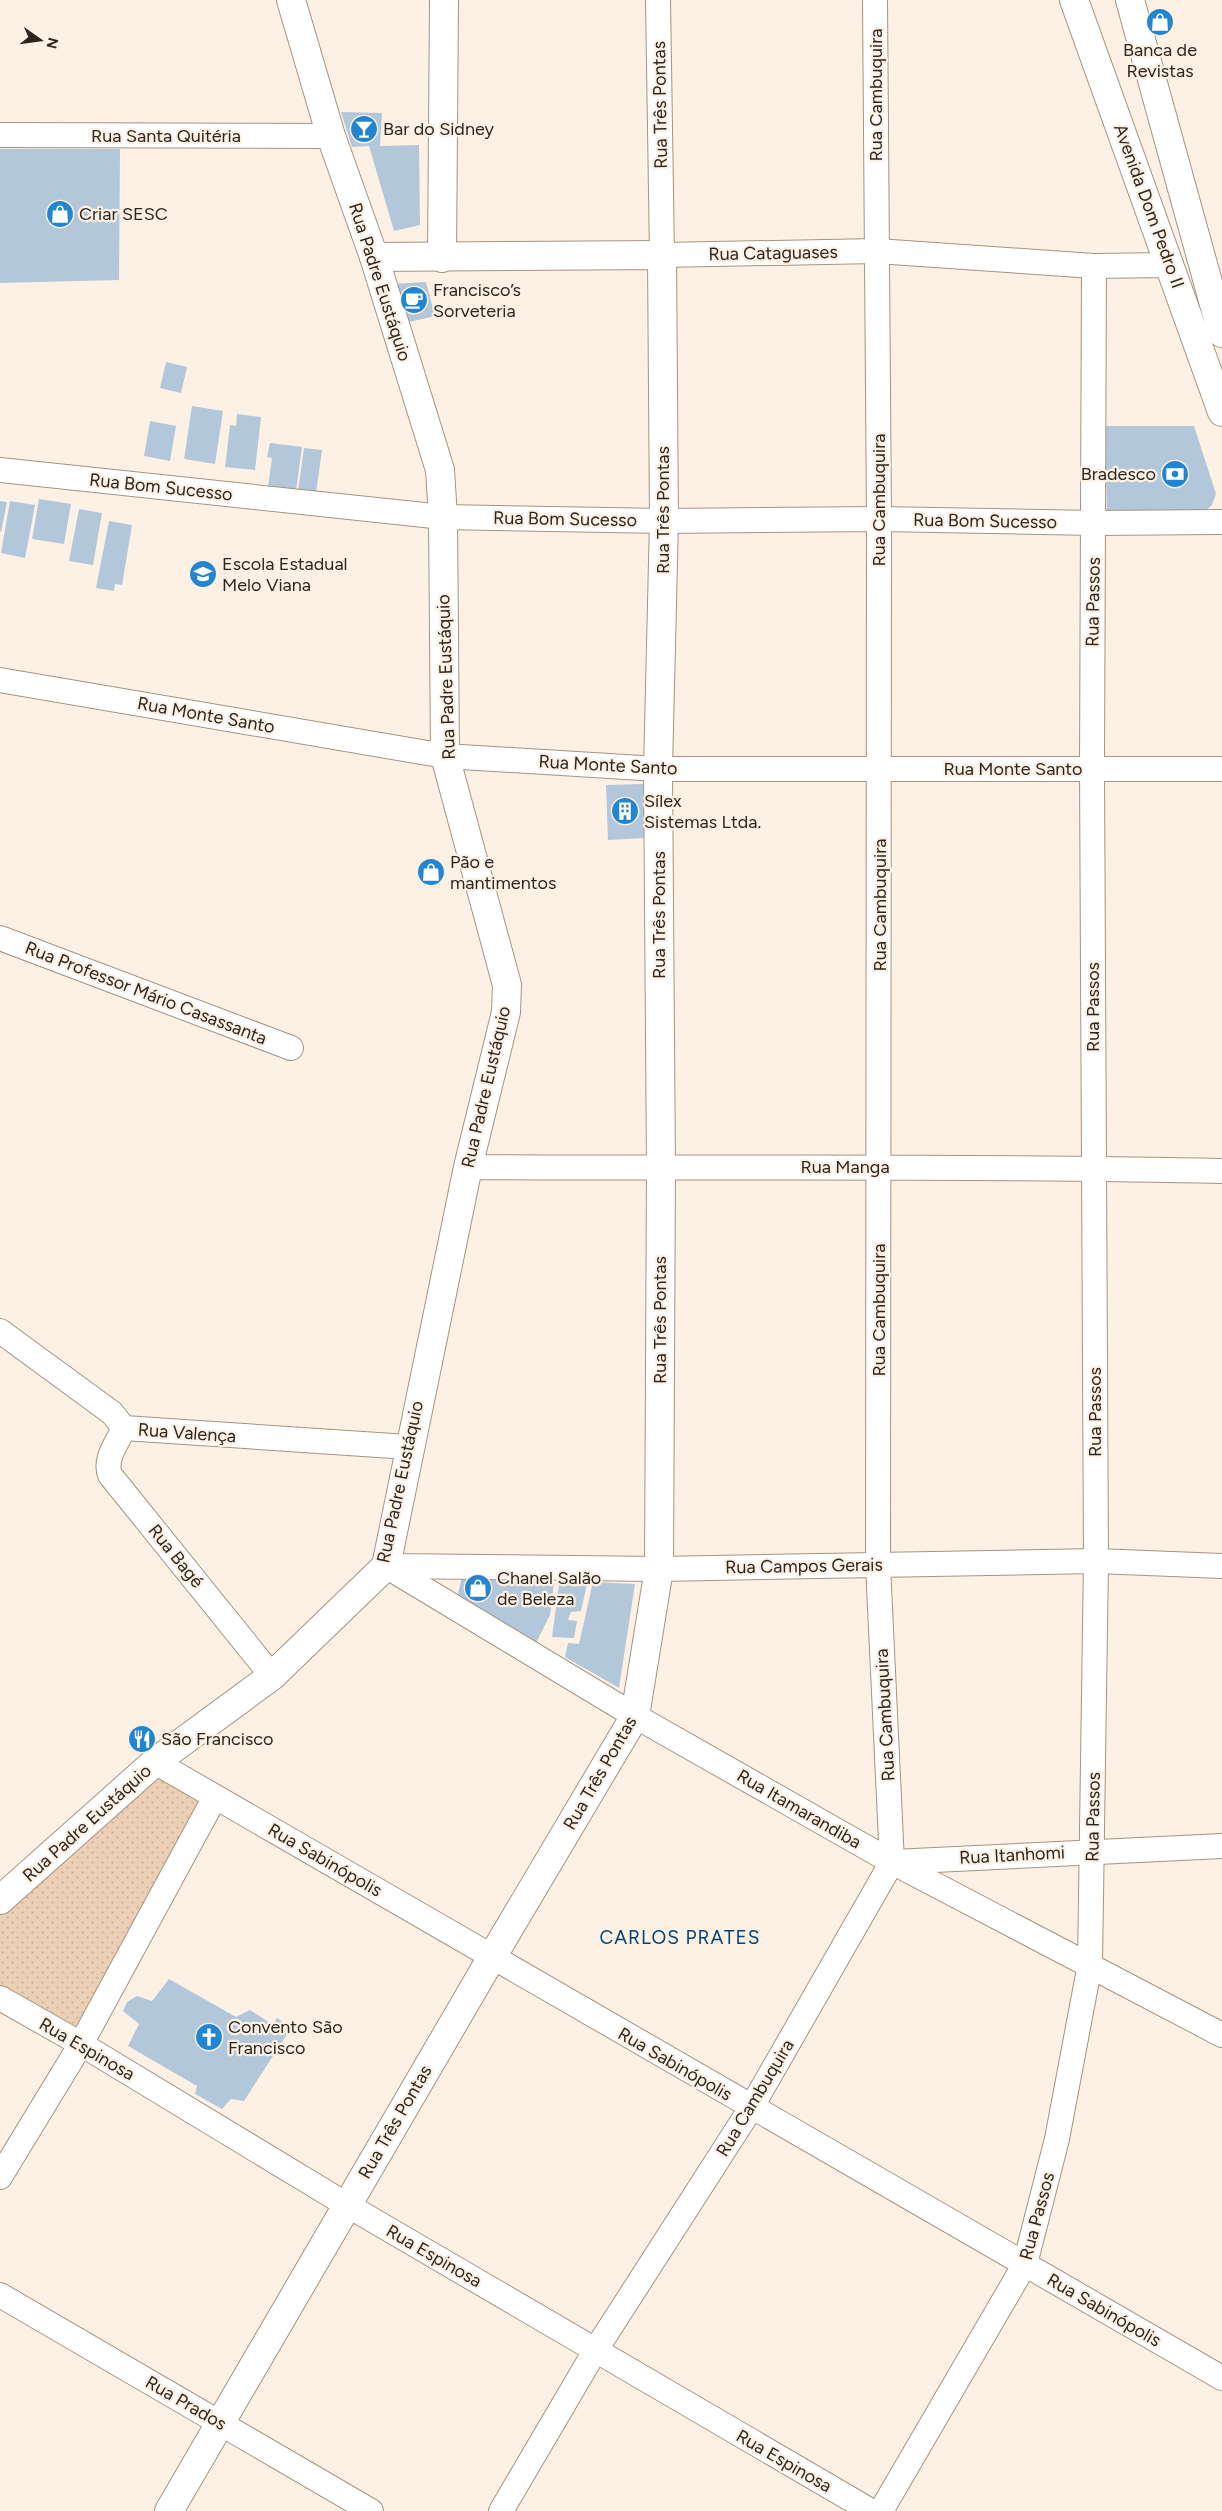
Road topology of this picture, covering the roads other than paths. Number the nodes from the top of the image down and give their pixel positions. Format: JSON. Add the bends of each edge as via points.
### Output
{"nodes":[{"id":1,"x":291,"y":0,"type":"edge"},
{"id":2,"x":444,"y":0,"type":"edge"},
{"id":3,"x":658,"y":0,"type":"edge"},
{"id":4,"x":875,"y":0,"type":"edge"},
{"id":5,"x":1074,"y":0,"type":"edge"},
{"id":6,"x":1130,"y":0,"type":"edge"},
{"id":7,"x":0,"y":135,"type":"edge"},
{"id":8,"x":331,"y":136,"type":"junction"},
{"id":9,"x":877,"y":251,"type":"junction"},
{"id":10,"x":662,"y":255,"type":"junction"},
{"id":11,"x":374,"y":257,"type":"junction"},
{"id":12,"x":442,"y":258,"type":"junction"},
{"id":13,"x":1094,"y":266,"type":"junction"},
{"id":14,"x":1171,"y":266,"type":"junction"},
{"id":15,"x":1222,"y":333,"type":"edge"},
{"id":16,"x":1222,"y":412,"type":"edge"},
{"id":17,"x":0,"y":470,"type":"edge"},
{"id":18,"x":443,"y":517,"type":"junction"},
{"id":19,"x":879,"y":519,"type":"junction"},
{"id":20,"x":664,"y":521,"type":"junction"},
{"id":21,"x":1222,"y":522,"type":"edge"},
{"id":22,"x":1094,"y":524,"type":"junction"},
{"id":23,"x":0,"y":680,"type":"edge"},
{"id":24,"x":445,"y":756,"type":"junction"},
{"id":25,"x":1222,"y":768,"type":"edge"},
{"id":26,"x":880,"y":769,"type":"junction"},
{"id":27,"x":1092,"y":769,"type":"junction"},
{"id":28,"x":658,"y":770,"type":"junction"},
{"id":29,"x":0,"y":938,"type":"edge"},
{"id":30,"x":292,"y":1048,"type":"dead end"},
{"id":31,"x":468,"y":1167,"type":"junction"},
{"id":32,"x":880,"y":1167,"type":"junction"},
{"id":33,"x":1094,"y":1168,"type":"junction"},
{"id":34,"x":661,"y":1169,"type":"junction"},
{"id":35,"x":1222,"y":1171,"type":"edge"},
{"id":36,"x":0,"y":1331,"type":"edge"},
{"id":37,"x":124,"y":1428,"type":"junction"},
{"id":38,"x":408,"y":1447,"type":"junction"},
{"id":39,"x":1096,"y":1561,"type":"junction"},
{"id":40,"x":878,"y":1565,"type":"junction"},
{"id":41,"x":386,"y":1566,"type":"junction"},
{"id":42,"x":1222,"y":1566,"type":"edge"},
{"id":43,"x":660,"y":1569,"type":"junction"},
{"id":44,"x":272,"y":1676,"type":"junction"},
{"id":45,"x":635,"y":1716,"type":"junction"},
{"id":46,"x":155,"y":1762,"type":"junction"},
{"id":47,"x":215,"y":1797,"type":"junction"},
{"id":48,"x":1222,"y":1846,"type":"edge"},
{"id":49,"x":1092,"y":1851,"type":"junction"},
{"id":50,"x":892,"y":1862,"type":"junction"},
{"id":51,"x":0,"y":1900,"type":"edge"},
{"id":52,"x":492,"y":1957,"type":"junction"},
{"id":53,"x":1090,"y":1964,"type":"junction"},
{"id":54,"x":0,"y":1998,"type":"edge"},
{"id":55,"x":1222,"y":2035,"type":"edge"},
{"id":56,"x":81,"y":2044,"type":"junction"},
{"id":57,"x":751,"y":2108,"type":"junction"},
{"id":58,"x":0,"y":2177,"type":"edge"},
{"id":59,"x":346,"y":2205,"type":"junction"},
{"id":60,"x":1025,"y":2264,"type":"junction"},
{"id":61,"x":0,"y":2295,"type":"edge"},
{"id":62,"x":595,"y":2351,"type":"junction"},
{"id":63,"x":1222,"y":2378,"type":"edge"},
{"id":64,"x":220,"y":2423,"type":"junction"},
{"id":65,"x":168,"y":2511,"type":"edge"},
{"id":66,"x":371,"y":2511,"type":"edge"},
{"id":67,"x":500,"y":2511,"type":"edge"},
{"id":68,"x":871,"y":2511,"type":"edge"},
{"id":69,"x":881,"y":2511,"type":"edge"}],
"edges":[{"from":1,"to":8,"type":"main road","name":"Rua Padre Eustáquio"},
{"from":2,"to":12,"type":"main road"},
{"from":3,"to":10,"type":"street","name":"Rua Três Pontas"},
{"from":4,"to":9,"type":"street","name":"Rua Cambuquira"},
{"from":5,"to":14,"type":"main road","name":"Avenida Dom Pedro II"},
{"from":6,"to":15,"type":"main road","name":"Avenida Dom Pedro II"},
{"from":7,"to":8,"type":"street","name":"Rua Santa Quitéria"},
{"from":8,"to":11,"type":"main road","name":"Rua Padre Eustáquio"},
{"from":9,"to":10,"type":"street","name":"Rua Cataguases"},
{"from":9,"to":13,"type":"street","name":"Rua Cataguases"},
{"from":9,"to":19,"type":"street","name":"Rua Cambuquira"},
{"from":10,"to":12,"type":"main road","name":"Rua Cataguases"},
{"from":10,"to":20,"type":"main road","name":"Rua Três Pontas"},
{"from":11,"to":12,"type":"main road","name":"Rua Cataguases"},
{"from":11,"to":18,"type":"main road","name":"Rua Padre Eustáquio","via":[[440,470]]},
{"from":13,"to":14,"type":"street","name":"Rua Cataguases"},
{"from":13,"to":22,"type":"street","name":"Rua Passos"},
{"from":14,"to":16,"type":"main road","name":"Avenida Dom Pedro II"},
{"from":17,"to":18,"type":"street","name":"Rua Bom Sucesso"},
{"from":18,"to":20,"type":"street","name":"Rua Bom Sucesso"},
{"from":18,"to":24,"type":"main road","name":"Rua Padre Eustáquio"},
{"from":19,"to":20,"type":"street","name":"Rua Bom Sucesso"},
{"from":19,"to":22,"type":"street","name":"Rua Bom Sucesso"},
{"from":19,"to":26,"type":"street","name":"Rua Cambuquira"},
{"from":20,"to":28,"type":"main road","name":"Rua Três Pontas"},
{"from":21,"to":22,"type":"street","name":"Rua Bom Sucesso"},
{"from":22,"to":27,"type":"street","name":"Rua Passos"},
{"from":23,"to":24,"type":"street","name":"Rua Monte Santo"},
{"from":24,"to":28,"type":"street","name":"Rua Monte Santo"},
{"from":24,"to":31,"type":"main road","name":"Rua Padre Eustáquio","via":[[507,985],[506,1012]]},
{"from":25,"to":27,"type":"street","name":"Rua Monte Santo"},
{"from":26,"to":27,"type":"street","name":"Rua Monte Santo"},
{"from":26,"to":28,"type":"street","name":"Rua Monte Santo"},
{"from":26,"to":32,"type":"street","name":"Rua Cambuquira"},
{"from":27,"to":33,"type":"street","name":"Rua Passos"},
{"from":28,"to":34,"type":"main road","name":"Rua Três Pontas"},
{"from":29,"to":30,"type":"street","name":"Rua Professor Mário Casassanta"},
{"from":31,"to":34,"type":"street","name":"Rua Manga"},
{"from":31,"to":38,"type":"main road","name":"Rua Padre Eustáquio"},
{"from":32,"to":33,"type":"street","name":"Rua Manga"},
{"from":32,"to":34,"type":"street","name":"Rua Manga"},
{"from":32,"to":40,"type":"street","name":"Rua Cambuquira"},
{"from":33,"to":35,"type":"street","name":"Rua Manga"},
{"from":33,"to":39,"type":"street","name":"Rua Passos"},
{"from":34,"to":43,"type":"main road","name":"Rua Três Pontas"},
{"from":36,"to":37,"type":"street","name":"Rua Valença","via":[[112,1413]]},
{"from":37,"to":38,"type":"street","name":"Rua Valença"},
{"from":37,"to":44,"type":"street","name":"Rua Bagé","via":[[109,1459],[110,1475]]},
{"from":38,"to":41,"type":"main road","name":"Rua Padre Eustáquio"},
{"from":39,"to":40,"type":"street","name":"Rua Campos Gerais"},
{"from":39,"to":42,"type":"street","name":"Rua Campos Gerais"},
{"from":39,"to":49,"type":"street","name":"Rua Passos"},
{"from":40,"to":43,"type":"street","name":"Rua Campos Gerais"},
{"from":40,"to":50,"type":"street","name":"Rua Cambuquira"},
{"from":41,"to":43,"type":"street","name":"Rua Campos Gerais"},
{"from":41,"to":44,"type":"main road","name":"Rua Padre Eustáquio"},
{"from":41,"to":45,"type":"street","name":"Rua Itamarandiba"},
{"from":43,"to":45,"type":"main road","name":"Rua Três Pontas"},
{"from":44,"to":46,"type":"main road","name":"Rua Padre Eustáquio"},
{"from":45,"to":50,"type":"street","name":"Rua Itamarandiba"},
{"from":45,"to":52,"type":"main road","name":"Rua Três Pontas"},
{"from":46,"to":47,"type":"street","name":"Rua Sabinópolis"},
{"from":46,"to":51,"type":"main road","name":"Rua Padre Eustáquio"},
{"from":47,"to":52,"type":"street","name":"Rua Sabinópolis"},
{"from":47,"to":56,"type":"street"},
{"from":48,"to":49,"type":"street","name":"Rua Itanhomi"},
{"from":49,"to":50,"type":"street","name":"Rua Itanhomi"},
{"from":49,"to":53,"type":"street","name":"Rua Passos"},
{"from":50,"to":53,"type":"street","name":"Rua Itamarandiba"},
{"from":50,"to":57,"type":"street","name":"Rua Cambuquira"},
{"from":52,"to":57,"type":"street","name":"Rua Sabinópolis"},
{"from":52,"to":59,"type":"main road","name":"Rua Três Pontas"},
{"from":53,"to":55,"type":"street","name":"Rua Itamarandiba"},
{"from":53,"to":60,"type":"street","name":"Rua Passos","via":[[1057,2139]]},
{"from":54,"to":56,"type":"street","name":"Rua Espinosa"},
{"from":56,"to":58,"type":"street"},
{"from":56,"to":59,"type":"street","name":"Rua Espinosa"},
{"from":57,"to":60,"type":"street","name":"Rua Sabinópolis"},
{"from":57,"to":62,"type":"street","name":"Rua Cambuquira"},
{"from":59,"to":62,"type":"street","name":"Rua Espinosa"},
{"from":59,"to":64,"type":"main road","name":"Rua Três Pontas"},
{"from":60,"to":63,"type":"street","name":"Rua Sabinópolis"},
{"from":60,"to":69,"type":"street","name":"Rua Passos"},
{"from":61,"to":64,"type":"street","name":"Rua Prados"},
{"from":62,"to":67,"type":"street","name":"Rua Cambuquira"},
{"from":62,"to":68,"type":"street","name":"Rua Espinosa"},
{"from":64,"to":65,"type":"main road","name":"Rua Três Pontas"},
{"from":64,"to":66,"type":"street","name":"Rua Prados"}]}
